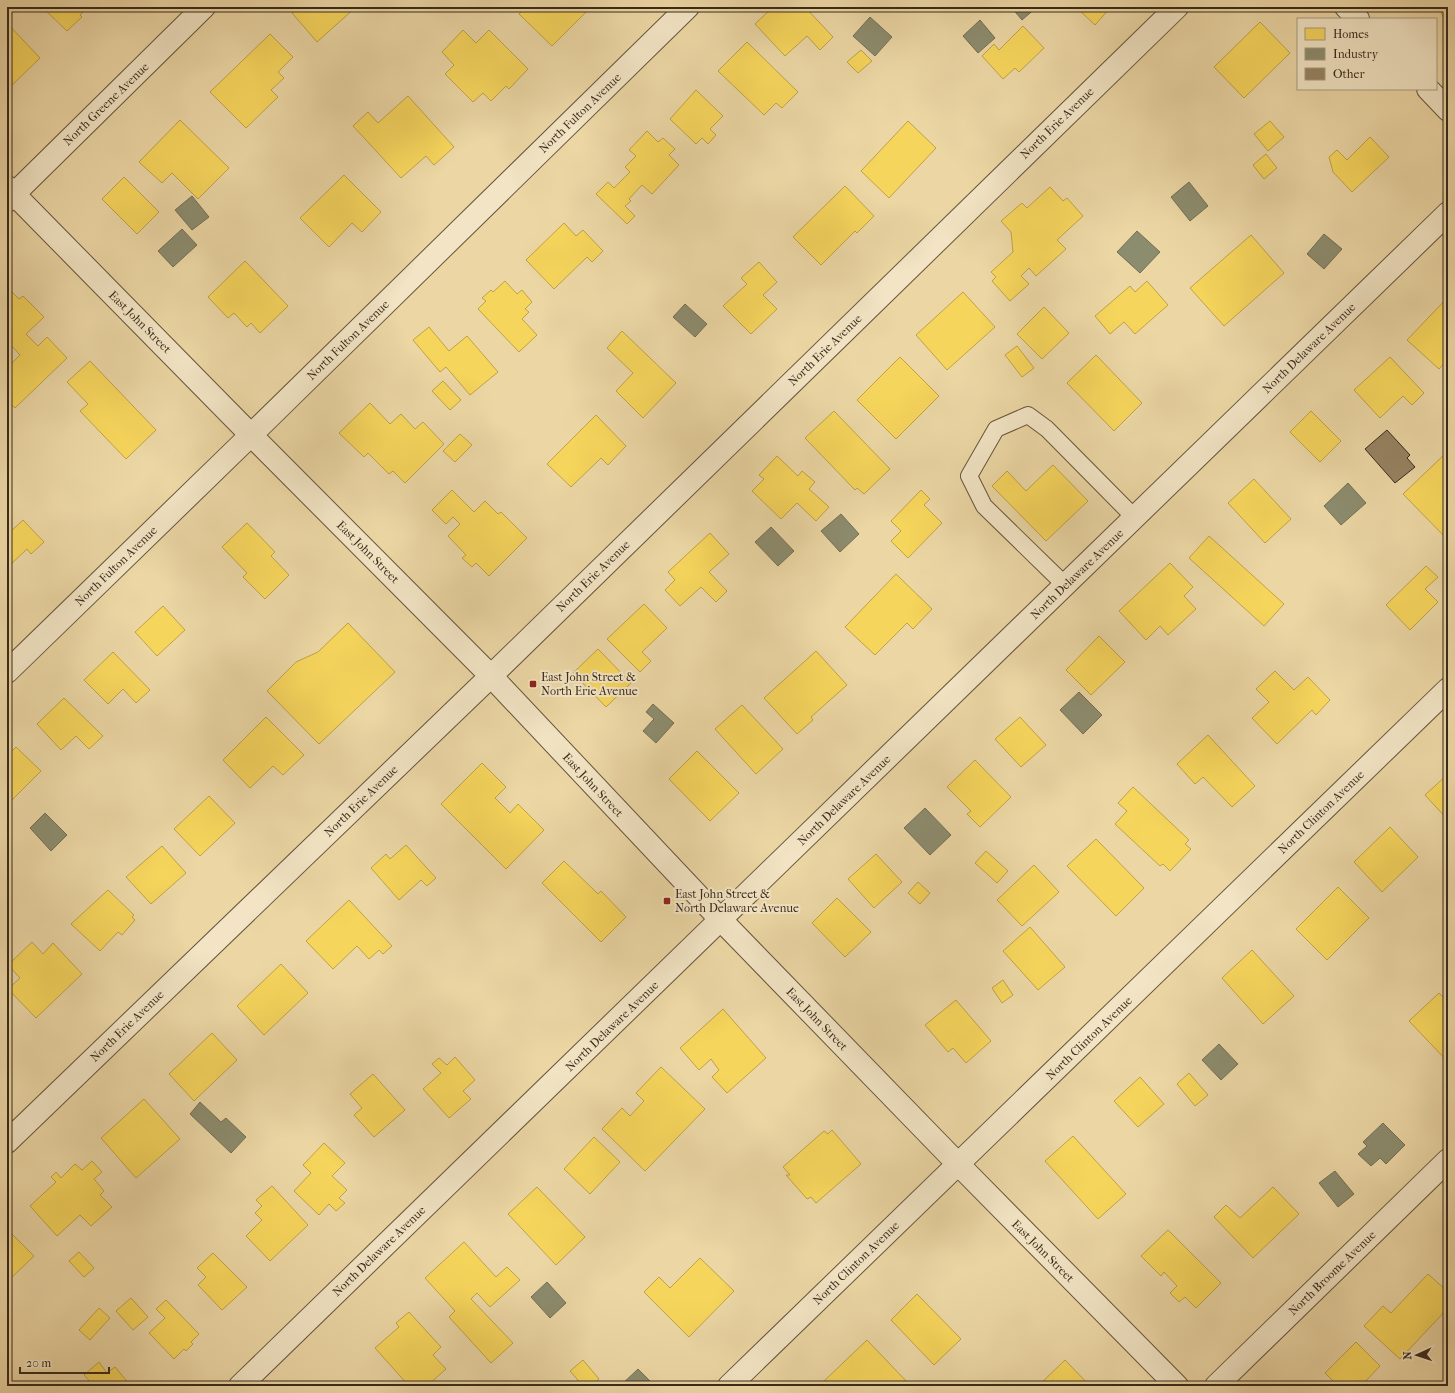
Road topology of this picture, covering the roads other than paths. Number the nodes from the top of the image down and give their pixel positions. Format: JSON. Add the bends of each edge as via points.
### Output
{"nodes":[{"id":1,"x":204,"y":7,"type":"edge"},
{"id":2,"x":688,"y":7,"type":"edge"},
{"id":3,"x":1177,"y":7,"type":"edge"},
{"id":4,"x":1346,"y":7,"type":"edge"},
{"id":5,"x":1357,"y":18,"type":"edge"},
{"id":6,"x":1429,"y":90,"type":"edge"},
{"id":7,"x":1448,"y":110,"type":"edge"},
{"id":8,"x":9,"y":194,"type":"edge"},
{"id":9,"x":1448,"y":214,"type":"edge"},
{"id":10,"x":252,"y":435,"type":"junction"},
{"id":11,"x":1135,"y":518,"type":"junction"},
{"id":12,"x":1065,"y":585,"type":"junction"},
{"id":13,"x":7,"y":672,"type":"edge"},
{"id":14,"x":491,"y":676,"type":"junction"},
{"id":15,"x":1448,"y":689,"type":"edge"},
{"id":16,"x":720,"y":920,"type":"junction"},
{"id":17,"x":7,"y":1142,"type":"edge"},
{"id":18,"x":1448,"y":1160,"type":"edge"},
{"id":19,"x":958,"y":1164,"type":"junction"},
{"id":20,"x":240,"y":1386,"type":"edge"},
{"id":21,"x":729,"y":1386,"type":"edge"},
{"id":22,"x":1177,"y":1386,"type":"edge"},
{"id":23,"x":1216,"y":1386,"type":"edge"}],
"edges":[{"from":1,"to":8,"type":"street","name":"North Greene Avenue"},
{"from":2,"to":10,"type":"street","name":"North Fulton Avenue"},
{"from":3,"to":14,"type":"street","name":"North Erie Avenue"},
{"from":4,"to":5,"type":"street"},
{"from":6,"to":7,"type":"street"},
{"from":8,"to":10,"type":"street","name":"East John Street"},
{"from":9,"to":11,"type":"street","name":"North Delaware Avenue"},
{"from":10,"to":13,"type":"street","name":"North Fulton Avenue"},
{"from":10,"to":14,"type":"street","name":"East John Street"},
{"from":11,"to":12,"type":"street","name":"North Delaware Avenue"},
{"from":11,"to":12,"type":"lane","via":[[1028,415],[996,429],[969,476],[984,506]]},
{"from":12,"to":16,"type":"street","name":"North Delaware Avenue"},
{"from":14,"to":16,"type":"street","name":"East John Street"},
{"from":14,"to":17,"type":"street","name":"North Erie Avenue"},
{"from":15,"to":19,"type":"street","name":"North Clinton Avenue"},
{"from":16,"to":19,"type":"street","name":"East John Street"},
{"from":16,"to":20,"type":"street","name":"North Delaware Avenue"},
{"from":18,"to":23,"type":"street","name":"North Broome Avenue"},
{"from":19,"to":21,"type":"street","name":"North Clinton Avenue"},
{"from":19,"to":22,"type":"street","name":"East John Street"}]}
